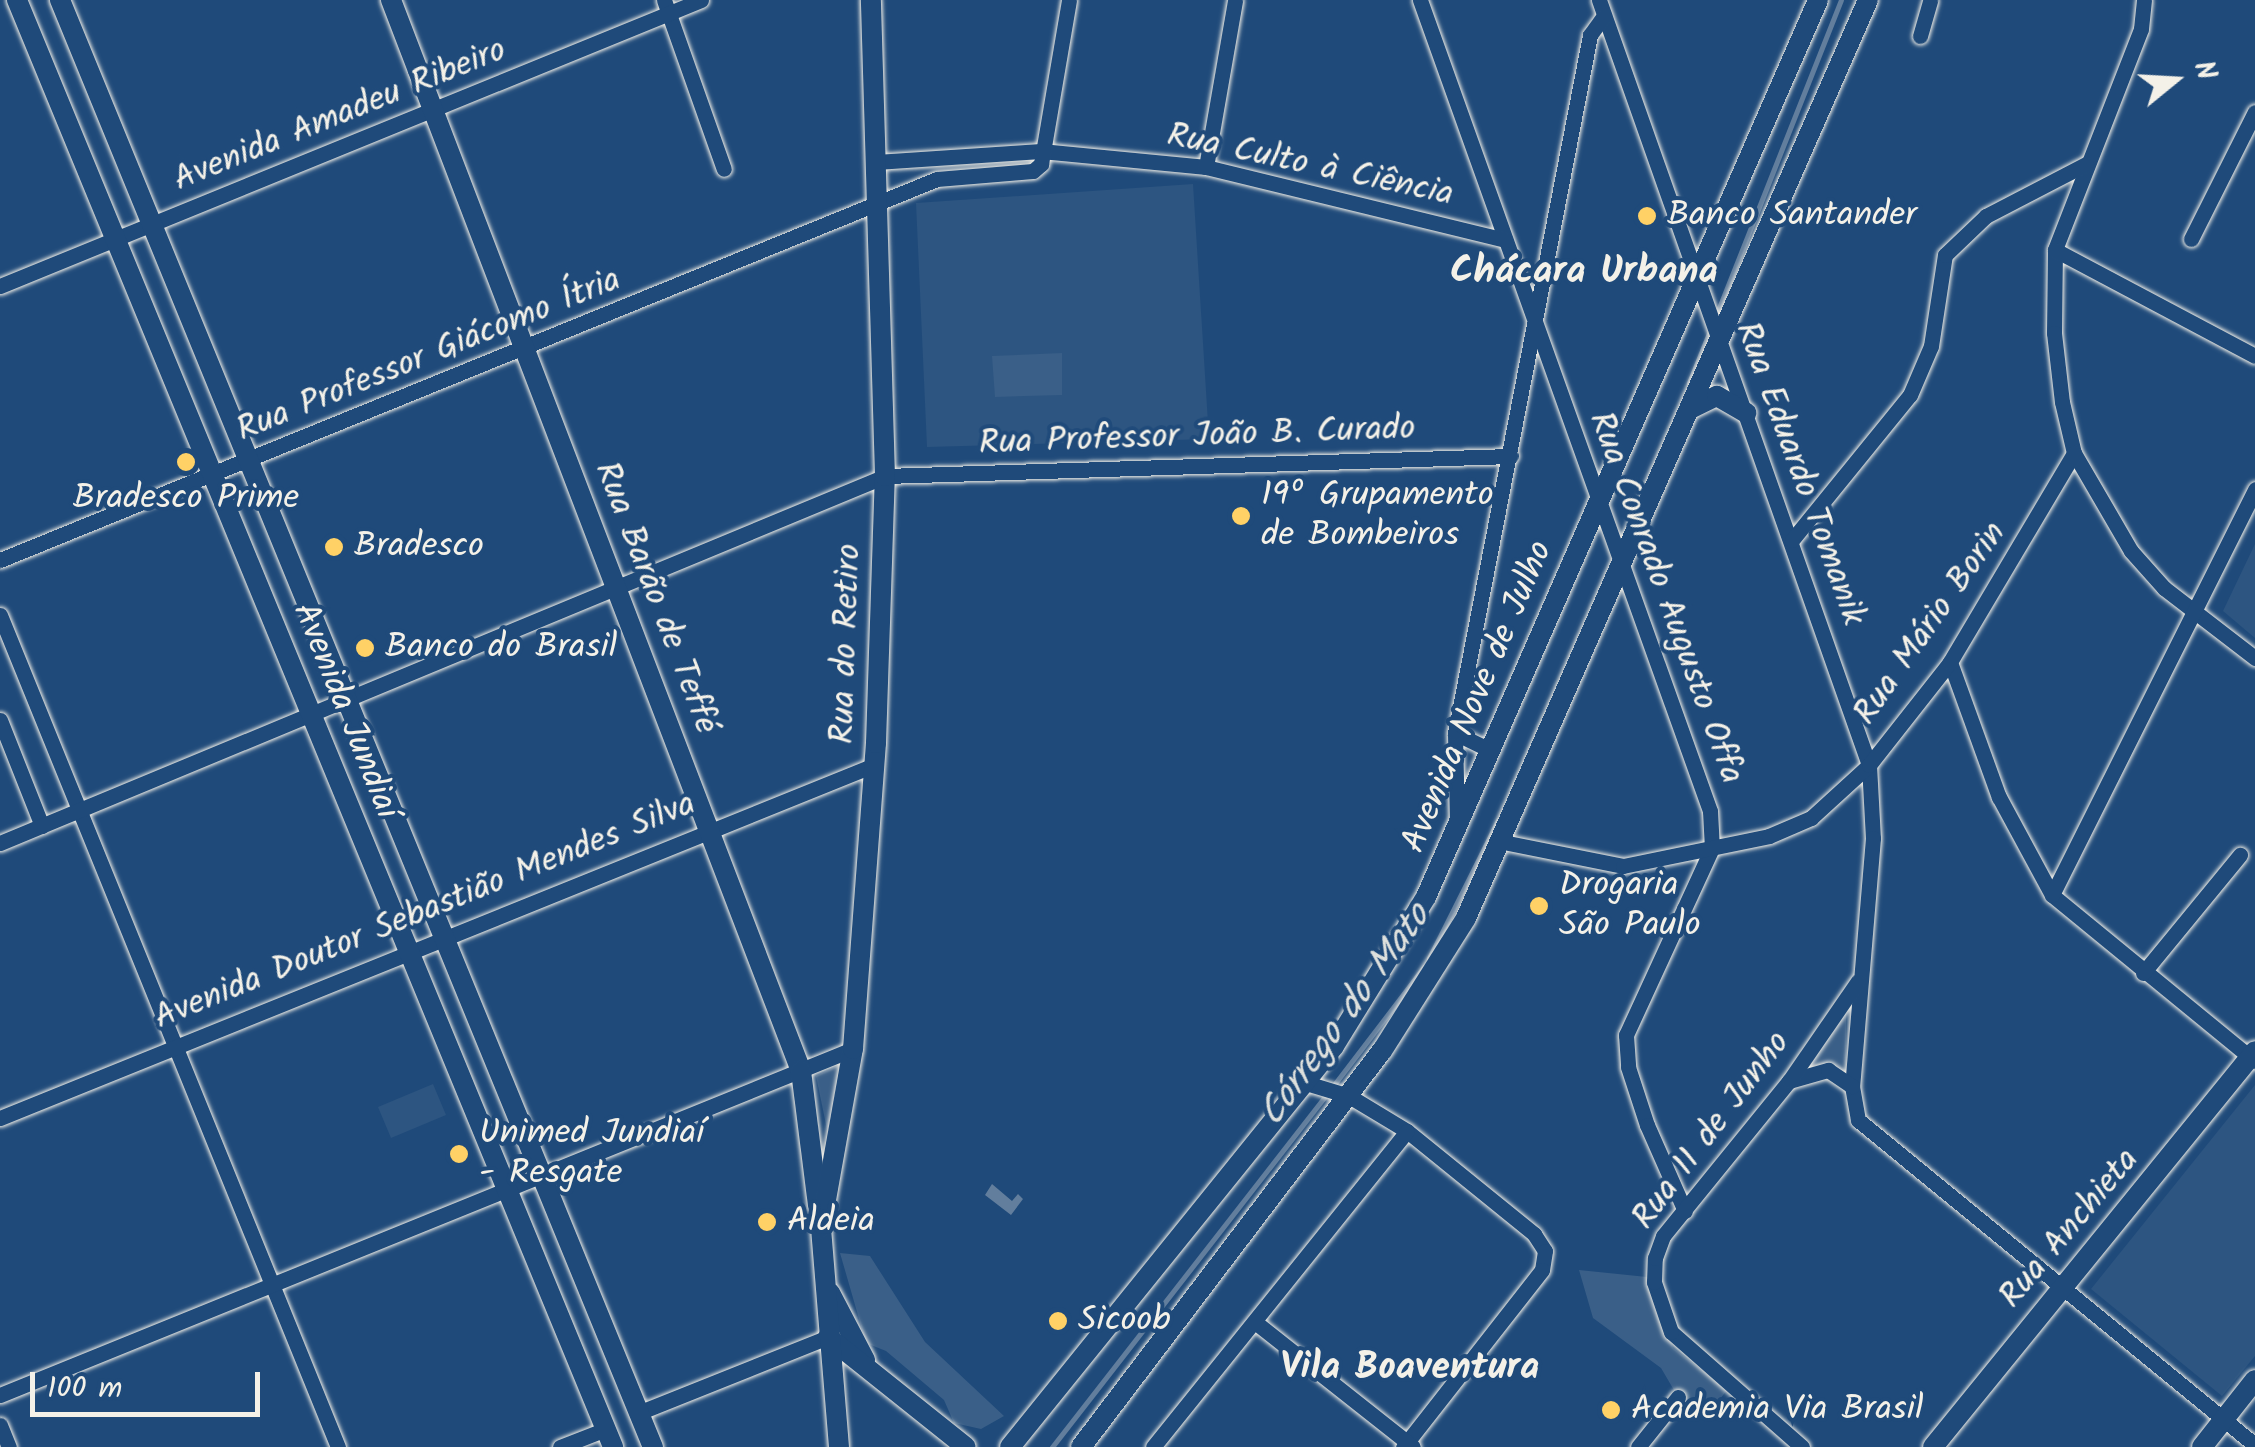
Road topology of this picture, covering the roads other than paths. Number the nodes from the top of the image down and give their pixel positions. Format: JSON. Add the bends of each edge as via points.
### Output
{"nodes":[{"id":1,"x":17,"y":0,"type":"edge"},
{"id":2,"x":60,"y":0,"type":"edge"},
{"id":3,"x":390,"y":0,"type":"edge"},
{"id":4,"x":702,"y":0,"type":"edge"},
{"id":5,"x":870,"y":0,"type":"edge"},
{"id":6,"x":1069,"y":0,"type":"edge"},
{"id":7,"x":1235,"y":0,"type":"edge"},
{"id":8,"x":1420,"y":0,"type":"edge"},
{"id":9,"x":1818,"y":0,"type":"edge"},
{"id":10,"x":1868,"y":0,"type":"edge"},
{"id":11,"x":1930,"y":0,"type":"edge"},
{"id":12,"x":2144,"y":0,"type":"edge"},
{"id":13,"x":0,"y":7,"type":"edge"},
{"id":14,"x":666,"y":7,"type":"edge"},
{"id":15,"x":1602,"y":8,"type":"edge"},
{"id":16,"x":1920,"y":36,"type":"dead end"},
{"id":17,"x":2255,"y":112,"type":"edge"},
{"id":18,"x":433,"y":114,"type":"junction"},
{"id":19,"x":1041,"y":151,"type":"junction"},
{"id":20,"x":876,"y":162,"type":"junction"},
{"id":21,"x":2086,"y":164,"type":"junction"},
{"id":22,"x":1206,"y":167,"type":"junction"},
{"id":23,"x":724,"y":169,"type":"dead end"},
{"id":24,"x":879,"y":206,"type":"junction"},
{"id":25,"x":154,"y":222,"type":"junction"},
{"id":26,"x":116,"y":238,"type":"junction"},
{"id":27,"x":1505,"y":240,"type":"junction"},
{"id":28,"x":2192,"y":240,"type":"dead end"},
{"id":29,"x":2055,"y":250,"type":"junction"},
{"id":30,"x":1697,"y":281,"type":"junction"},
{"id":31,"x":0,"y":286,"type":"edge"},
{"id":32,"x":1532,"y":315,"type":"junction"},
{"id":33,"x":1716,"y":332,"type":"junction"},
{"id":34,"x":525,"y":351,"type":"junction"},
{"id":35,"x":2255,"y":356,"type":"edge"},
{"id":36,"x":1690,"y":409,"type":"junction"},
{"id":37,"x":1746,"y":412,"type":"junction"},
{"id":38,"x":2074,"y":453,"type":"junction"},
{"id":39,"x":1511,"y":456,"type":"junction"},
{"id":40,"x":249,"y":461,"type":"junction"},
{"id":41,"x":212,"y":476,"type":"junction"},
{"id":42,"x":885,"y":476,"type":"junction"},
{"id":43,"x":2255,"y":489,"type":"edge"},
{"id":44,"x":1598,"y":502,"type":"junction"},
{"id":45,"x":1792,"y":540,"type":"junction"},
{"id":46,"x":0,"y":560,"type":"edge"},
{"id":47,"x":1622,"y":568,"type":"junction"},
{"id":48,"x":618,"y":589,"type":"junction"},
{"id":49,"x":2194,"y":607,"type":"junction"},
{"id":50,"x":0,"y":615,"type":"edge"},
{"id":51,"x":2255,"y":658,"type":"edge"},
{"id":52,"x":1950,"y":662,"type":"junction"},
{"id":53,"x":348,"y":698,"type":"junction"},
{"id":54,"x":310,"y":714,"type":"junction"},
{"id":55,"x":0,"y":720,"type":"edge"},
{"id":56,"x":1455,"y":733,"type":"junction"},
{"id":57,"x":1490,"y":750,"type":"junction"},
{"id":58,"x":1869,"y":764,"type":"junction"},
{"id":59,"x":874,"y":765,"type":"junction"},
{"id":60,"x":78,"y":812,"type":"junction"},
{"id":61,"x":42,"y":826,"type":"junction"},
{"id":62,"x":1457,"y":828,"type":"junction"},
{"id":63,"x":708,"y":829,"type":"junction"},
{"id":64,"x":1504,"y":842,"type":"junction"},
{"id":65,"x":0,"y":843,"type":"edge"},
{"id":66,"x":1712,"y":848,"type":"junction"},
{"id":67,"x":2240,"y":856,"type":"dead end"},
{"id":68,"x":2052,"y":895,"type":"junction"},
{"id":69,"x":444,"y":936,"type":"junction"},
{"id":70,"x":408,"y":949,"type":"junction"},
{"id":71,"x":2143,"y":973,"type":"junction"},
{"id":72,"x":1858,"y":981,"type":"junction"},
{"id":73,"x":176,"y":1046,"type":"junction"},
{"id":74,"x":854,"y":1049,"type":"junction"},
{"id":75,"x":2254,"y":1057,"type":"edge"},
{"id":76,"x":801,"y":1071,"type":"junction"},
{"id":77,"x":1789,"y":1081,"type":"junction"},
{"id":78,"x":1314,"y":1086,"type":"junction"},
{"id":79,"x":1852,"y":1086,"type":"junction"},
{"id":80,"x":1347,"y":1096,"type":"junction"},
{"id":81,"x":0,"y":1118,"type":"edge"},
{"id":82,"x":1407,"y":1131,"type":"junction"},
{"id":83,"x":544,"y":1172,"type":"junction"},
{"id":84,"x":507,"y":1186,"type":"junction"},
{"id":85,"x":1685,"y":1210,"type":"junction"},
{"id":86,"x":821,"y":1228,"type":"junction"},
{"id":87,"x":273,"y":1285,"type":"junction"},
{"id":88,"x":827,"y":1286,"type":"junction"},
{"id":89,"x":2064,"y":1287,"type":"junction"},
{"id":90,"x":1255,"y":1322,"type":"junction"},
{"id":91,"x":828,"y":1337,"type":"junction"},
{"id":92,"x":870,"y":1366,"type":"junction"},
{"id":93,"x":2255,"y":1380,"type":"edge"},
{"id":94,"x":832,"y":1382,"type":"junction"},
{"id":95,"x":0,"y":1395,"type":"edge"},
{"id":96,"x":1678,"y":1397,"type":"dead end"},
{"id":97,"x":638,"y":1412,"type":"junction"},
{"id":98,"x":2225,"y":1419,"type":"junction"},
{"id":99,"x":0,"y":1425,"type":"edge"},
{"id":100,"x":610,"y":1438,"type":"edge"},
{"id":101,"x":1408,"y":1445,"type":"edge"},
{"id":102,"x":2255,"y":1445,"type":"edge"},
{"id":103,"x":9,"y":1447,"type":"edge"},
{"id":104,"x":338,"y":1447,"type":"edge"},
{"id":105,"x":560,"y":1447,"type":"edge"},
{"id":106,"x":653,"y":1447,"type":"edge"},
{"id":107,"x":839,"y":1447,"type":"edge"},
{"id":108,"x":966,"y":1447,"type":"edge"},
{"id":109,"x":1010,"y":1447,"type":"edge"},
{"id":110,"x":1080,"y":1447,"type":"edge"},
{"id":111,"x":1153,"y":1447,"type":"edge"},
{"id":112,"x":1639,"y":1447,"type":"edge"},
{"id":113,"x":1802,"y":1447,"type":"edge"},
{"id":114,"x":1933,"y":1447,"type":"edge"},
{"id":115,"x":2202,"y":1447,"type":"edge"}],
"edges":[{"from":1,"to":13,"type":"street"},
{"from":1,"to":26,"type":"main road","name":"Avenida Jundiaí"},
{"from":2,"to":25,"type":"main road","name":"Avenida Jundiaí"},
{"from":3,"to":18,"type":"main road","name":"Rua Barão de Teffé"},
{"from":4,"to":14,"type":"street","name":"Avenida Amadeu Ribeiro"},
{"from":5,"to":20,"type":"main road","name":"Rua do Retiro"},
{"from":6,"to":19,"type":"street"},
{"from":7,"to":22,"type":"street"},
{"from":8,"to":27,"type":"street","name":"Rua Conrado Augusto Offa"},
{"from":9,"to":30,"type":"main road","name":"Avenida Nove de Julho"},
{"from":10,"to":33,"type":"main road"},
{"from":11,"to":16,"type":"street"},
{"from":12,"to":21,"type":"street","via":[[2141,29]]},
{"from":14,"to":18,"type":"street","name":"Avenida Amadeu Ribeiro"},
{"from":14,"to":23,"type":"street"},
{"from":15,"to":30,"type":"street","name":"Rua Eduardo Tomanik"},
{"from":15,"to":32,"type":"street","via":[[1590,34]]},
{"from":17,"to":28,"type":"street"},
{"from":18,"to":25,"type":"street","name":"Avenida Amadeu Ribeiro"},
{"from":18,"to":34,"type":"main road","name":"Rua Barão de Teffé"},
{"from":19,"to":20,"type":"street","name":"Rua Culto à Ciência"},
{"from":19,"to":22,"type":"street","name":"Rua Culto à Ciência"},
{"from":19,"to":24,"type":"street","via":[[1033,171],[938,179]]},
{"from":20,"to":24,"type":"main road","name":"Rua do Retiro"},
{"from":21,"to":29,"type":"street"},
{"from":21,"to":45,"type":"street","via":[[1986,216],[1945,255],[1930,346],[1910,394]]},
{"from":22,"to":27,"type":"street","name":"Rua Culto à Ciência"},
{"from":24,"to":34,"type":"street","name":"Rua Professor Giácomo Ítria"},
{"from":24,"to":42,"type":"main road","name":"Rua do Retiro"},
{"from":25,"to":26,"type":"street","name":"Avenida Amadeu Ribeiro"},
{"from":25,"to":40,"type":"main road","name":"Avenida Jundiaí"},
{"from":26,"to":31,"type":"street","name":"Avenida Amadeu Ribeiro"},
{"from":26,"to":41,"type":"main road","name":"Avenida Jundiaí"},
{"from":27,"to":32,"type":"street","name":"Rua Conrado Augusto Offa"},
{"from":29,"to":35,"type":"street"},
{"from":29,"to":38,"type":"street","via":[[2054,333]]},
{"from":30,"to":33,"type":"street","name":"Rua Eduardo Tomanik"},
{"from":30,"to":44,"type":"main road","name":"Avenida Nove de Julho"},
{"from":32,"to":39,"type":"street"},
{"from":32,"to":44,"type":"street","name":"Rua Conrado Augusto Offa"},
{"from":33,"to":36,"type":"main road"},
{"from":33,"to":37,"type":"street","name":"Rua Eduardo Tomanik"},
{"from":34,"to":40,"type":"street","name":"Rua Professor Giácomo Ítria"},
{"from":34,"to":48,"type":"main road","name":"Rua Barão de Teffé"},
{"from":36,"to":37,"type":"main road","via":[[1717,396]]},
{"from":36,"to":47,"type":"main road"},
{"from":37,"to":45,"type":"street","name":"Rua Eduardo Tomanik"},
{"from":38,"to":49,"type":"street","via":[[2131,551],[2164,588]]},
{"from":38,"to":52,"type":"street","name":"Rua Mário Borin"},
{"from":39,"to":42,"type":"street","name":"Rua Professor João B. Curado"},
{"from":39,"to":56,"type":"street"},
{"from":40,"to":41,"type":"street","name":"Rua Professor Giácomo Ítria"},
{"from":40,"to":53,"type":"main road","name":"Avenida Jundiaí"},
{"from":41,"to":46,"type":"street","name":"Rua Professor Giácomo Ítria"},
{"from":41,"to":54,"type":"main road","name":"Avenida Jundiaí"},
{"from":42,"to":48,"type":"street"},
{"from":42,"to":59,"type":"main road","name":"Rua do Retiro"},
{"from":43,"to":49,"type":"street"},
{"from":44,"to":47,"type":"street","name":"Rua Conrado Augusto Offa"},
{"from":44,"to":57,"type":"main road","name":"Avenida Nove de Julho"},
{"from":45,"to":58,"type":"street","name":"Rua Eduardo Tomanik"},
{"from":47,"to":64,"type":"main road"},
{"from":47,"to":66,"type":"street","name":"Rua Conrado Augusto Offa","via":[[1693,753],[1710,811]]},
{"from":48,"to":53,"type":"street"},
{"from":48,"to":63,"type":"main road","name":"Rua Barão de Teffé"},
{"from":49,"to":51,"type":"street"},
{"from":49,"to":68,"type":"street"},
{"from":50,"to":60,"type":"street"},
{"from":52,"to":58,"type":"street","name":"Rua Mário Borin"},
{"from":52,"to":68,"type":"street","via":[[1999,797]]},
{"from":53,"to":54,"type":"street"},
{"from":53,"to":69,"type":"main road","name":"Avenida Jundiaí"},
{"from":54,"to":60,"type":"street"},
{"from":54,"to":70,"type":"main road","name":"Avenida Jundiaí"},
{"from":55,"to":61,"type":"street"},
{"from":56,"to":57,"type":"street"},
{"from":56,"to":62,"type":"street"},
{"from":57,"to":62,"type":"main road","name":"Avenida Nove de Julho"},
{"from":58,"to":66,"type":"street","name":"Rua Mário Borin","via":[[1811,818],[1770,836]]},
{"from":58,"to":72,"type":"street","name":"Rua Eduardo Tomanik","via":[[1873,838]]},
{"from":59,"to":63,"type":"street","name":"Avenida Doutor Sebastião Mendes Silva"},
{"from":59,"to":74,"type":"main road","name":"Rua do Retiro"},
{"from":60,"to":61,"type":"street"},
{"from":60,"to":73,"type":"street"},
{"from":61,"to":65,"type":"street"},
{"from":62,"to":78,"type":"main road","name":"Avenida Nove de Julho","via":[[1388,963]]},
{"from":63,"to":69,"type":"street","name":"Avenida Doutor Sebastião Mendes Silva"},
{"from":63,"to":76,"type":"main road","name":"Rua Barão de Teffé"},
{"from":64,"to":66,"type":"street","name":"Rua Mário Borin","via":[[1623,866]]},
{"from":64,"to":80,"type":"main road","via":[[1466,918]]},
{"from":66,"to":85,"type":"street","via":[[1626,1034],[1628,1067],[1647,1125]]},
{"from":67,"to":71,"type":"street"},
{"from":68,"to":71,"type":"street"},
{"from":69,"to":70,"type":"street","name":"Avenida Doutor Sebastião Mendes Silva"},
{"from":69,"to":83,"type":"main road","name":"Avenida Jundiaí"},
{"from":70,"to":73,"type":"street","name":"Avenida Doutor Sebastião Mendes Silva"},
{"from":70,"to":84,"type":"main road","name":"Avenida Jundiaí"},
{"from":71,"to":75,"type":"street"},
{"from":72,"to":77,"type":"street","name":"Rua 11 de Junho"},
{"from":72,"to":79,"type":"street","name":"Rua Eduardo Tomanik"},
{"from":73,"to":81,"type":"street","name":"Avenida Doutor Sebastião Mendes Silva"},
{"from":73,"to":87,"type":"street"},
{"from":74,"to":76,"type":"street"},
{"from":74,"to":86,"type":"main road","name":"Rua do Retiro"},
{"from":75,"to":89,"type":"main road","name":"Rua Anchieta"},
{"from":76,"to":83,"type":"street"},
{"from":76,"to":86,"type":"main road","name":"Rua Barão de Teffé"},
{"from":77,"to":79,"type":"street","via":[[1828,1070]]},
{"from":77,"to":85,"type":"street","name":"Rua 11 de Junho"},
{"from":78,"to":80,"type":"street"},
{"from":78,"to":109,"type":"main road","name":"Avenida Nove de Julho"},
{"from":79,"to":89,"type":"street","via":[[1858,1120],[1872,1137]]},
{"from":80,"to":82,"type":"street"},
{"from":80,"to":110,"type":"main road"},
{"from":82,"to":90,"type":"street"},
{"from":82,"to":101,"type":"street","via":[[1534,1234],[1545,1251],[1542,1270]]},
{"from":83,"to":84,"type":"street"},
{"from":83,"to":97,"type":"main road","name":"Avenida Jundiaí"},
{"from":84,"to":87,"type":"street"},
{"from":84,"to":100,"type":"main road","name":"Avenida Jundiaí"},
{"from":85,"to":113,"type":"street","name":"Rua 11 de Junho","via":[[1655,1258],[1654,1282],[1671,1332]]},
{"from":86,"to":88,"type":"main road","name":"Rua do Retiro"},
{"from":87,"to":95,"type":"street"},
{"from":87,"to":104,"type":"street"},
{"from":88,"to":91,"type":"main road","name":"Rua do Retiro"},
{"from":88,"to":92,"type":"main road","name":"Rua do Retiro"},
{"from":89,"to":98,"type":"street"},
{"from":89,"to":114,"type":"main road","name":"Rua Anchieta"},
{"from":90,"to":101,"type":"street"},
{"from":90,"to":111,"type":"street"},
{"from":91,"to":92,"type":"main road"},
{"from":91,"to":94,"type":"main road","name":"Rua do Retiro"},
{"from":91,"to":97,"type":"street"},
{"from":92,"to":94,"type":"main road"},
{"from":92,"to":108,"type":"main road"},
{"from":93,"to":98,"type":"main road"},
{"from":94,"to":107,"type":"main road","name":"Rua do Retiro"},
{"from":96,"to":112,"type":"street"},
{"from":97,"to":106,"type":"main road","name":"Avenida Jundiaí"},
{"from":98,"to":102,"type":"street"},
{"from":98,"to":115,"type":"main road"},
{"from":99,"to":103,"type":"street"},
{"from":100,"to":105,"type":"street"}]}
